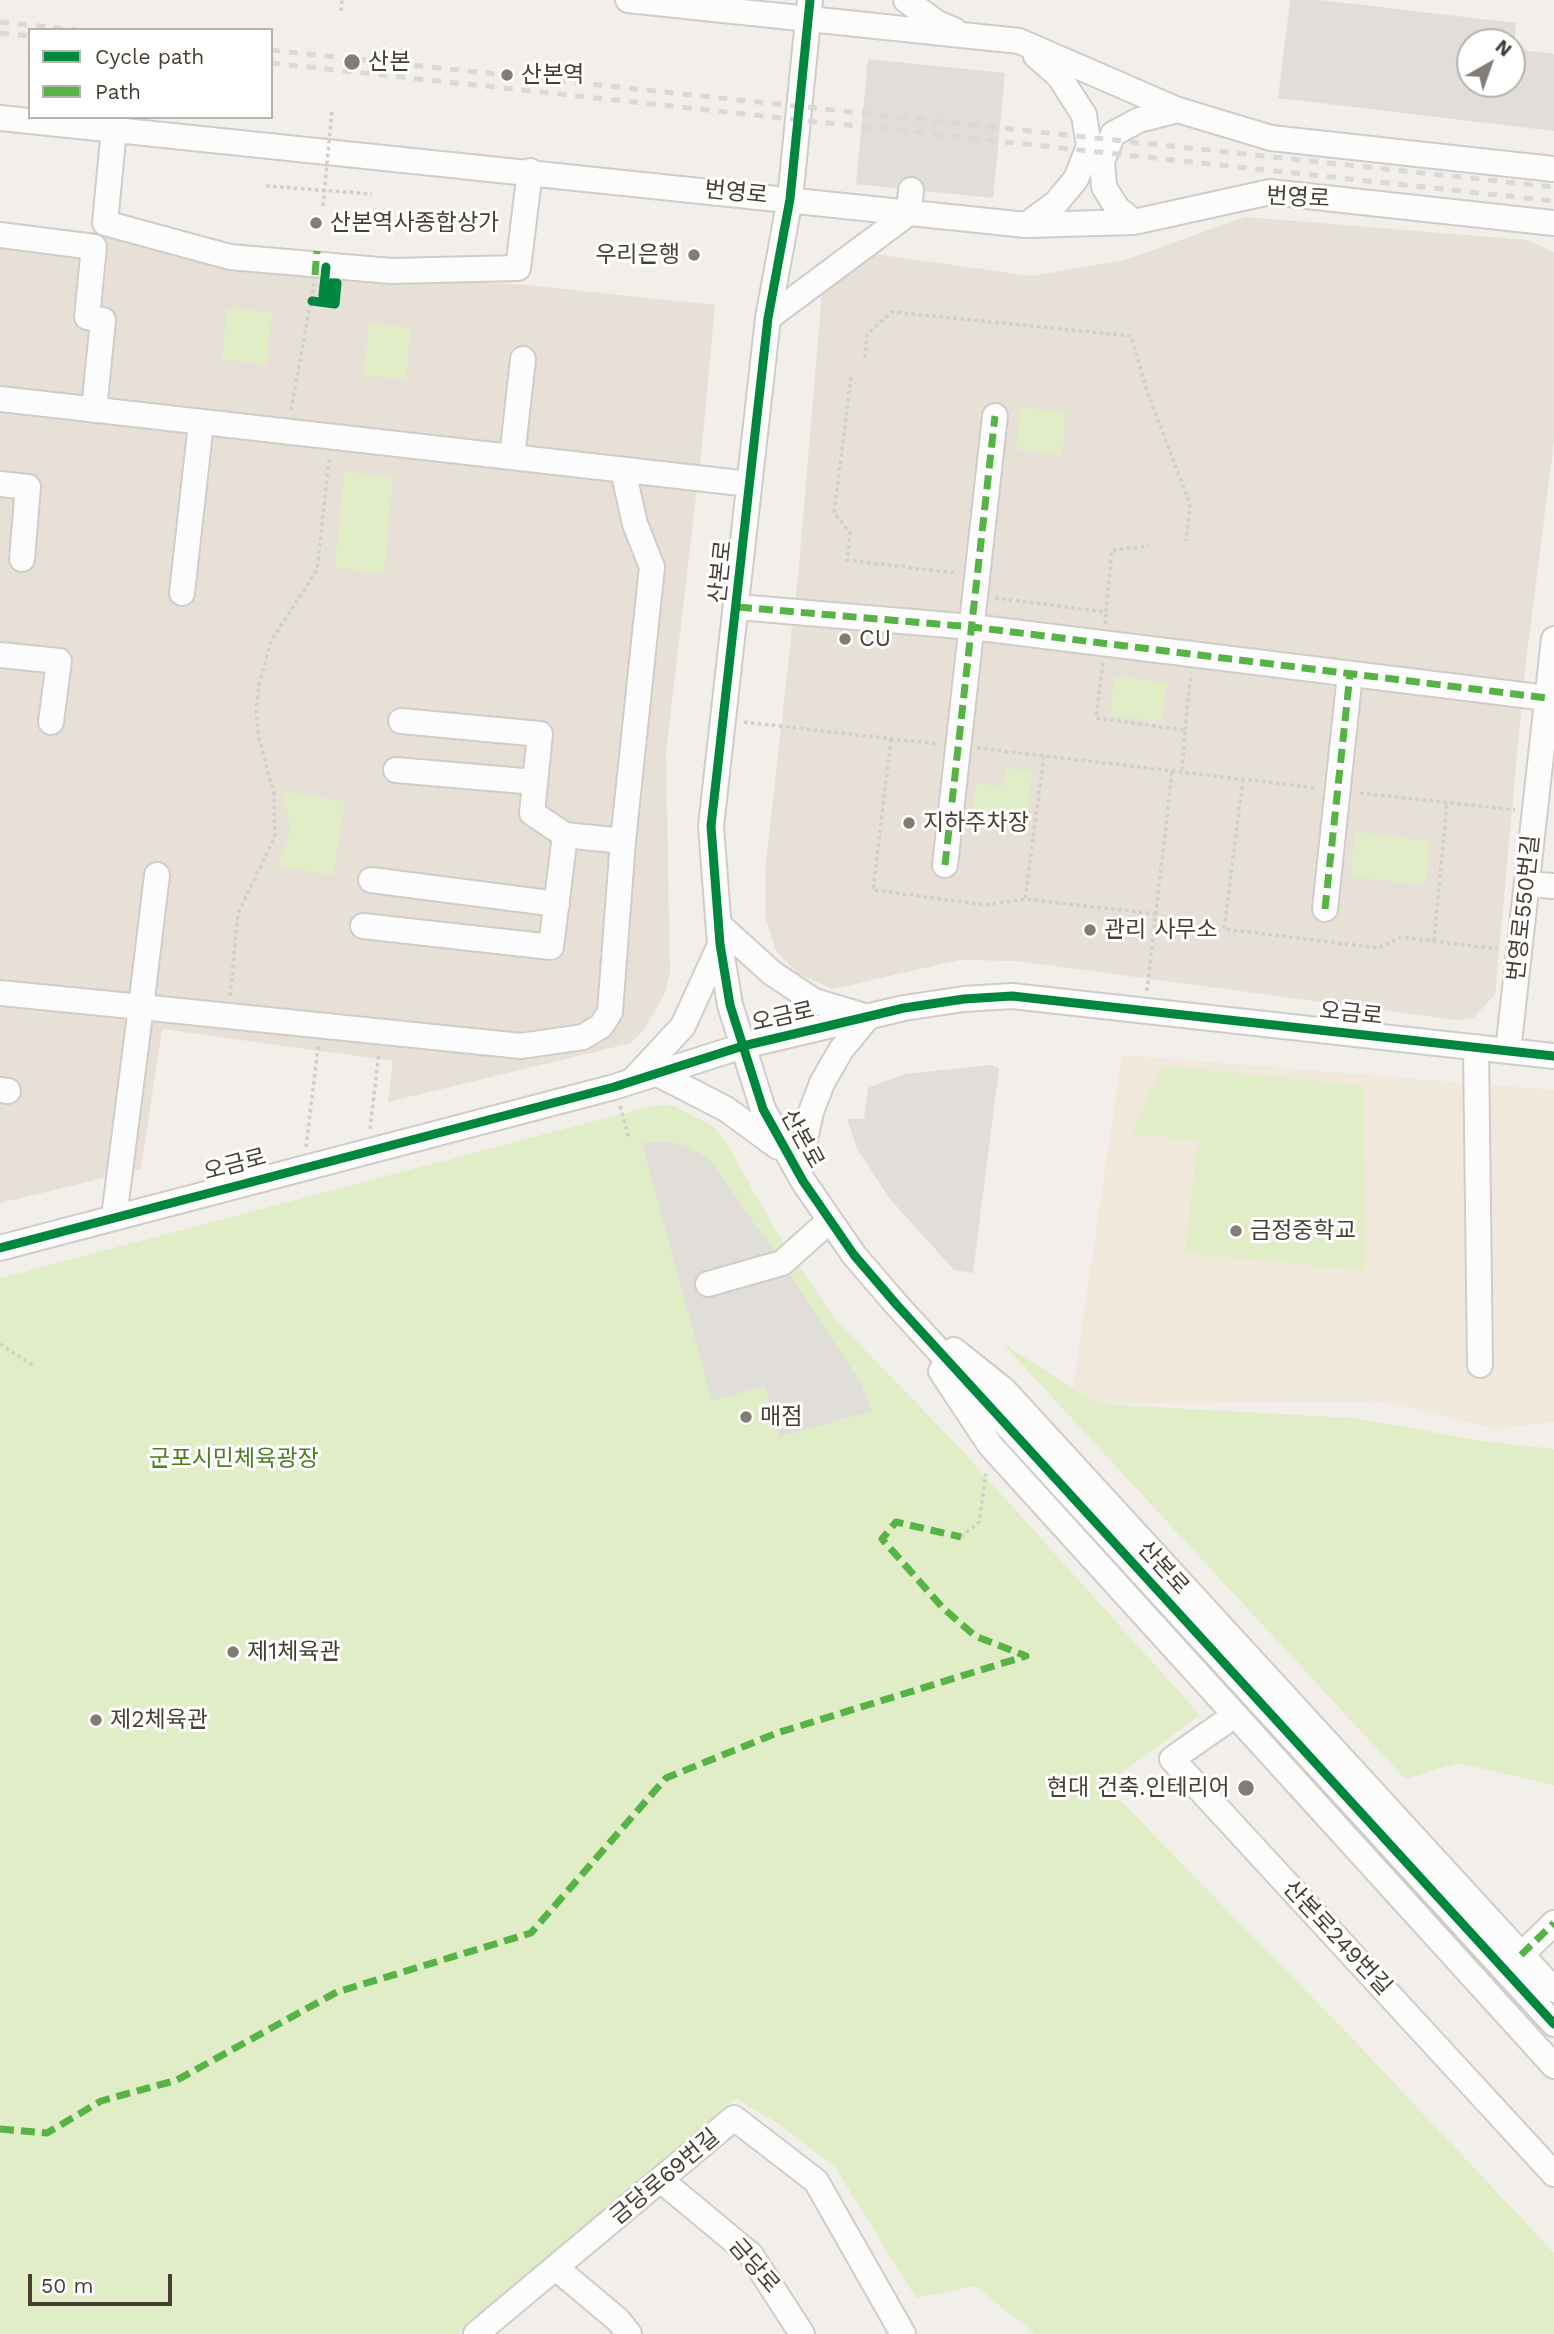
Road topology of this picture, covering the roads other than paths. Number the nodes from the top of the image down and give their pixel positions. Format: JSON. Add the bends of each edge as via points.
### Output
{"nodes":[{"id":1,"x":629,"y":0,"type":"edge"},
{"id":2,"x":906,"y":0,"type":"edge"},
{"id":3,"x":809,"y":9,"type":"edge"},
{"id":4,"x":968,"y":36,"type":"junction"},
{"id":5,"x":1019,"y":41,"type":"junction"},
{"id":6,"x":1178,"y":110,"type":"junction"},
{"id":7,"x":0,"y":118,"type":"edge"},
{"id":8,"x":114,"y":129,"type":"junction"},
{"id":9,"x":1554,"y":169,"type":"edge"},
{"id":10,"x":530,"y":171,"type":"junction"},
{"id":11,"x":790,"y":199,"type":"junction"},
{"id":12,"x":910,"y":201,"type":"junction"},
{"id":13,"x":1134,"y":222,"type":"junction"},
{"id":14,"x":1554,"y":223,"type":"edge"},
{"id":15,"x":1026,"y":225,"type":"junction"},
{"id":16,"x":0,"y":235,"type":"edge"},
{"id":17,"x":768,"y":318,"type":"junction"},
{"id":18,"x":523,"y":359,"type":"dead end"},
{"id":19,"x":0,"y":399,"type":"edge"},
{"id":20,"x":94,"y":410,"type":"junction"},
{"id":21,"x":995,"y":416,"type":"dead end"},
{"id":22,"x":201,"y":423,"type":"junction"},
{"id":23,"x":512,"y":457,"type":"junction"},
{"id":24,"x":623,"y":470,"type":"junction"},
{"id":25,"x":0,"y":484,"type":"edge"},
{"id":26,"x":749,"y":484,"type":"junction"},
{"id":27,"x":22,"y":559,"type":"dead end"},
{"id":28,"x":182,"y":593,"type":"dead end"},
{"id":29,"x":738,"y":607,"type":"junction"},
{"id":30,"x":972,"y":627,"type":"junction"},
{"id":31,"x":1554,"y":639,"type":"edge"},
{"id":32,"x":0,"y":655,"type":"edge"},
{"id":33,"x":1350,"y":674,"type":"junction"},
{"id":34,"x":1548,"y":698,"type":"junction"},
{"id":35,"x":401,"y":721,"type":"dead end"},
{"id":36,"x":51,"y":722,"type":"dead end"},
{"id":37,"x":396,"y":771,"type":"dead end"},
{"id":38,"x":535,"y":782,"type":"junction"},
{"id":39,"x":565,"y":835,"type":"junction"},
{"id":40,"x":623,"y":841,"type":"junction"},
{"id":41,"x":945,"y":865,"type":"dead end"},
{"id":42,"x":157,"y":875,"type":"dead end"},
{"id":43,"x":371,"y":880,"type":"dead end"},
{"id":44,"x":1527,"y":884,"type":"junction"},
{"id":45,"x":1554,"y":886,"type":"edge"},
{"id":46,"x":557,"y":904,"type":"junction"},
{"id":47,"x":1325,"y":909,"type":"dead end"},
{"id":48,"x":363,"y":926,"type":"dead end"},
{"id":49,"x":720,"y":935,"type":"junction"},
{"id":50,"x":0,"y":993,"type":"edge"},
{"id":51,"x":141,"y":1007,"type":"junction"},
{"id":52,"x":868,"y":1017,"type":"junction"},
{"id":53,"x":743,"y":1046,"type":"junction"},
{"id":54,"x":1476,"y":1047,"type":"junction"},
{"id":55,"x":1508,"y":1051,"type":"junction"},
{"id":56,"x":1554,"y":1056,"type":"edge"},
{"id":57,"x":656,"y":1073,"type":"junction"},
{"id":58,"x":624,"y":1084,"type":"junction"},
{"id":59,"x":793,"y":1163,"type":"junction"},
{"id":60,"x":114,"y":1217,"type":"junction"},
{"id":61,"x":830,"y":1220,"type":"junction"},
{"id":62,"x":0,"y":1248,"type":"edge"},
{"id":63,"x":708,"y":1284,"type":"dead end"},
{"id":64,"x":896,"y":1304,"type":"junction"},
{"id":65,"x":1480,"y":1365,"type":"dead end"},
{"id":66,"x":1235,"y":1715,"type":"junction"},
{"id":67,"x":1554,"y":1923,"type":"edge"},
{"id":68,"x":1521,"y":1955,"type":"junction"},
{"id":69,"x":1554,"y":1990,"type":"edge"},
{"id":70,"x":1554,"y":2024,"type":"edge"},
{"id":71,"x":1554,"y":2066,"type":"edge"},
{"id":72,"x":1554,"y":2174,"type":"edge"},
{"id":73,"x":662,"y":2181,"type":"junction"},
{"id":74,"x":556,"y":2268,"type":"junction"},
{"id":75,"x":476,"y":2334,"type":"edge"},
{"id":76,"x":629,"y":2334,"type":"edge"},
{"id":77,"x":802,"y":2334,"type":"edge"},
{"id":78,"x":903,"y":2334,"type":"edge"}],
"edges":[{"from":1,"to":3,"type":"street"},
{"from":2,"to":4,"type":"street","via":[[937,23]]},
{"from":3,"to":4,"type":"street"},
{"from":3,"to":11,"type":"street","name":"산본로"},
{"from":4,"to":5,"type":"street"},
{"from":5,"to":6,"type":"street"},
{"from":5,"to":15,"type":"street","via":[[1059,76],[1084,115],[1089,146],[1076,179]]},
{"from":6,"to":9,"type":"street","via":[[1271,138]]},
{"from":6,"to":13,"type":"street","via":[[1139,120],[1114,134],[1102,161],[1104,187],[1117,208]]},
{"from":7,"to":8,"type":"street","name":"번영로"},
{"from":8,"to":10,"type":"street","name":"번영로"},
{"from":8,"to":10,"type":"street","via":[[105,223],[230,257],[320,271],[518,268]]},
{"from":10,"to":11,"type":"street","name":"번영로"},
{"from":11,"to":12,"type":"street","name":"번영로"},
{"from":11,"to":17,"type":"street","name":"산본로"},
{"from":12,"to":15,"type":"street","name":"번영로"},
{"from":12,"to":17,"type":"street"},
{"from":13,"to":14,"type":"street","name":"번영로","via":[[1270,192]]},
{"from":13,"to":15,"type":"street","name":"번영로"},
{"from":16,"to":20,"type":"street","via":[[94,247],[87,317],[103,320]]},
{"from":17,"to":26,"type":"street","name":"산본로"},
{"from":18,"to":23,"type":"street"},
{"from":19,"to":20,"type":"street"},
{"from":20,"to":22,"type":"street"},
{"from":21,"to":30,"type":"street"},
{"from":22,"to":23,"type":"street"},
{"from":22,"to":28,"type":"street"},
{"from":23,"to":24,"type":"street"},
{"from":24,"to":26,"type":"street"},
{"from":24,"to":40,"type":"street","via":[[635,524],[652,567]]},
{"from":25,"to":27,"type":"street","via":[[28,487]]},
{"from":26,"to":29,"type":"street","name":"산본로"},
{"from":29,"to":30,"type":"street"},
{"from":29,"to":49,"type":"street","name":"산본로","via":[[711,826]]},
{"from":30,"to":33,"type":"street"},
{"from":30,"to":41,"type":"street"},
{"from":31,"to":34,"type":"street","name":"번영로550번길"},
{"from":32,"to":36,"type":"street","via":[[59,662]]},
{"from":33,"to":34,"type":"street"},
{"from":33,"to":47,"type":"street"},
{"from":34,"to":44,"type":"street","name":"번영로550번길"},
{"from":35,"to":38,"type":"street","via":[[540,734]]},
{"from":37,"to":38,"type":"street"},
{"from":38,"to":39,"type":"street","via":[[532,813]]},
{"from":39,"to":40,"type":"street"},
{"from":39,"to":46,"type":"street"},
{"from":40,"to":51,"type":"street","via":[[610,1012],[601,1027],[583,1037],[521,1046]]},
{"from":42,"to":51,"type":"street"},
{"from":43,"to":46,"type":"street"},
{"from":44,"to":45,"type":"street"},
{"from":44,"to":55,"type":"street","name":"번영로550번길"},
{"from":46,"to":48,"type":"street","via":[[551,947]]},
{"from":49,"to":52,"type":"street","via":[[814,1002]]},
{"from":49,"to":53,"type":"street","name":"산본로","via":[[730,1005]]},
{"from":49,"to":58,"type":"street","via":[[683,1026]]},
{"from":50,"to":51,"type":"street"},
{"from":51,"to":60,"type":"street"},
{"from":52,"to":53,"type":"street","name":"오금로"},
{"from":52,"to":54,"type":"street","name":"오금로","via":[[956,1000],[1012,996]]},
{"from":52,"to":59,"type":"street","via":[[822,1083]]},
{"from":53,"to":57,"type":"street","name":"오금로"},
{"from":53,"to":59,"type":"street","name":"산본로","via":[[763,1109]]},
{"from":54,"to":55,"type":"street","name":"오금로"},
{"from":54,"to":65,"type":"street"},
{"from":55,"to":56,"type":"street","name":"오금로"},
{"from":57,"to":58,"type":"street","name":"오금로"},
{"from":57,"to":59,"type":"street","via":[[726,1109]]},
{"from":58,"to":60,"type":"street","name":"오금로"},
{"from":59,"to":61,"type":"street","name":"산본로"},
{"from":60,"to":62,"type":"street","name":"오금로"},
{"from":61,"to":63,"type":"street","via":[[782,1263]]},
{"from":61,"to":64,"type":"street","name":"산본로"},
{"from":64,"to":66,"type":"street","name":"산본로","via":[[990,1444]]},
{"from":64,"to":68,"type":"street","name":"산본로","via":[[1004,1390]]},
{"from":64,"to":70,"type":"street","name":"산본로"},
{"from":66,"to":71,"type":"street","name":"산본로"},
{"from":66,"to":72,"type":"street","name":"산본로249번길","via":[[1172,1759]]},
{"from":67,"to":68,"type":"street"},
{"from":68,"to":69,"type":"street","name":"산본로"},
{"from":73,"to":74,"type":"street","name":"금당로69번길"},
{"from":73,"to":77,"type":"street","name":"금당로","via":[[751,2255]]},
{"from":73,"to":78,"type":"street","name":"금당로69번길","via":[[734,2118],[816,2181]]},
{"from":74,"to":75,"type":"street","name":"금당로69번길"},
{"from":74,"to":76,"type":"street"}]}
